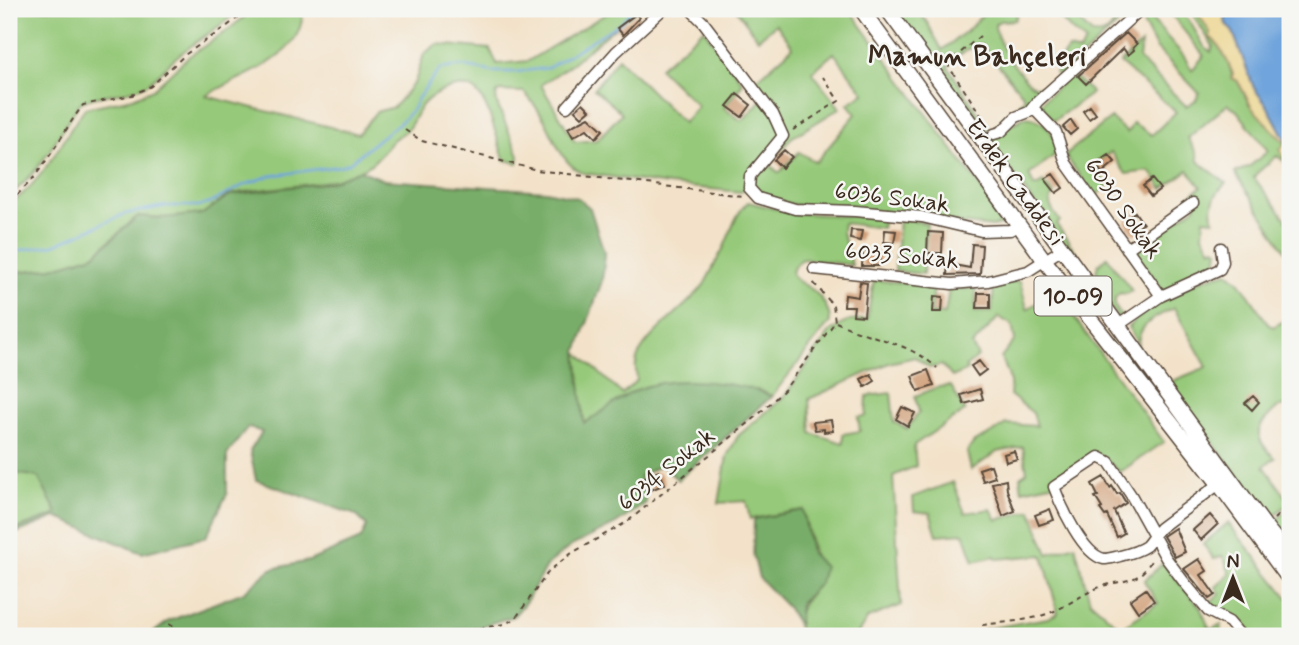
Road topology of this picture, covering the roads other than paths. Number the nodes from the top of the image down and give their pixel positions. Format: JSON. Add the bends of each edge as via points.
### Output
{"nodes":[{"id":1,"x":663,"y":9,"type":"edge"},
{"id":2,"x":690,"y":9,"type":"edge"},
{"id":3,"x":861,"y":9,"type":"edge"},
{"id":4,"x":887,"y":9,"type":"edge"},
{"id":5,"x":1141,"y":9,"type":"edge"},
{"id":6,"x":567,"y":107,"type":"dead end"},
{"id":7,"x":1034,"y":109,"type":"junction"},
{"id":8,"x":994,"y":134,"type":"road end"},
{"id":9,"x":1193,"y":203,"type":"dead end"},
{"id":10,"x":1020,"y":226,"type":"junction"},
{"id":11,"x":1063,"y":248,"type":"junction"},
{"id":12,"x":1221,"y":248,"type":"dead end"},
{"id":13,"x":1127,"y":250,"type":"junction"},
{"id":14,"x":1045,"y":261,"type":"junction"},
{"id":15,"x":814,"y":269,"type":"road end"},
{"id":16,"x":1161,"y":296,"type":"junction"},
{"id":17,"x":1120,"y":324,"type":"junction"},
{"id":18,"x":1219,"y":484,"type":"junction"},
{"id":19,"x":1153,"y":535,"type":"junction"},
{"id":20,"x":1290,"y":557,"type":"edge"},
{"id":21,"x":1290,"y":580,"type":"edge"},
{"id":22,"x":1241,"y":636,"type":"edge"}],
"edges":[{"from":1,"to":6,"type":"lane"},
{"from":2,"to":10,"type":"lane","name":"6036 Sokak","via":[[773,114],[783,136],[750,176],[749,188],[758,198],[794,209],[922,217],[981,231]]},
{"from":3,"to":10,"type":"main road","name":"Erdek Caddesi","number":"10-09"},
{"from":4,"to":11,"type":"main road","name":"Erdek Caddesi","number":"10-09"},
{"from":5,"to":7,"type":"lane"},
{"from":7,"to":8,"type":"lane"},
{"from":7,"to":13,"type":"lane","name":"6030 Sokak","via":[[1060,138],[1064,158]]},
{"from":9,"to":13,"type":"lane"},
{"from":10,"to":14,"type":"main road","name":"Erdek Caddesi","number":"10-09"},
{"from":11,"to":14,"type":"lane","name":"6033 Sokak"},
{"from":11,"to":17,"type":"main road","name":"Erdek Caddesi","number":"10-09"},
{"from":12,"to":16,"type":"lane","via":[[1220,269]]},
{"from":13,"to":16,"type":"lane","name":"6030 Sokak"},
{"from":14,"to":15,"type":"lane","name":"6033 Sokak","via":[[1011,276],[952,284]]},
{"from":14,"to":18,"type":"main road","name":"Erdek Caddesi","number":"10-09"},
{"from":16,"to":17,"type":"lane"},
{"from":17,"to":20,"type":"main road","name":"Erdek Caddesi","number":"10-09"},
{"from":18,"to":19,"type":"lane"},
{"from":18,"to":21,"type":"main road","name":"Erdek Caddesi","number":"10-09"},
{"from":19,"to":19,"type":"lane","via":[[1109,463],[1099,457],[1054,487],[1069,520],[1098,557],[1130,554],[1147,545]]},
{"from":19,"to":22,"type":"lane","via":[[1204,607],[1229,622]]}]}
